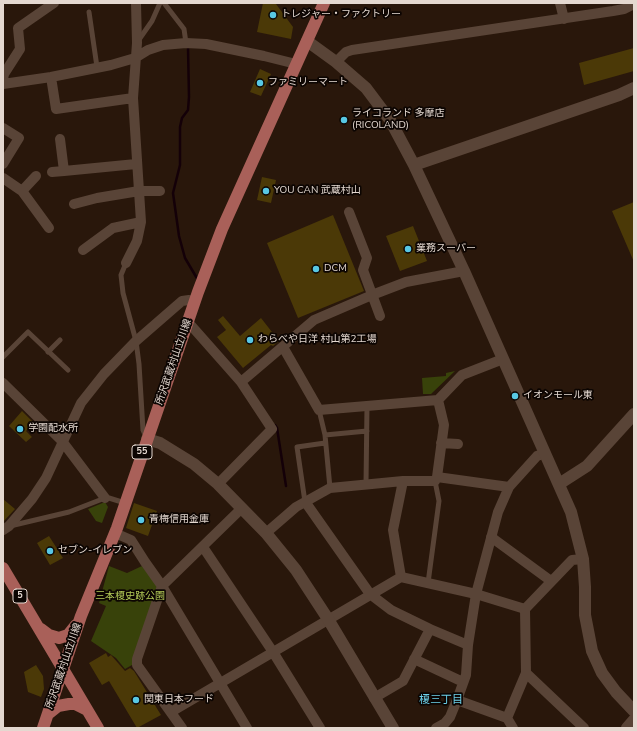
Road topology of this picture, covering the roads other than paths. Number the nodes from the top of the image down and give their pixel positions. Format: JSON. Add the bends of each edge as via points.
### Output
{"nodes":[{"id":1,"x":54,"y":3,"type":"edge"},
{"id":2,"x":136,"y":3,"type":"edge"},
{"id":3,"x":160,"y":3,"type":"edge"},
{"id":4,"x":164,"y":3,"type":"edge"},
{"id":5,"x":324,"y":3,"type":"edge"},
{"id":6,"x":560,"y":3,"type":"edge"},
{"id":7,"x":632,"y":4,"type":"edge"},
{"id":8,"x":89,"y":12,"type":"dead end"},
{"id":9,"x":564,"y":19,"type":"junction"},
{"id":10,"x":307,"y":41,"type":"junction"},
{"id":11,"x":137,"y":43,"type":"junction"},
{"id":12,"x":186,"y":43,"type":"junction"},
{"id":13,"x":135,"y":58,"type":"junction"},
{"id":14,"x":336,"y":62,"type":"junction"},
{"id":15,"x":296,"y":64,"type":"junction"},
{"id":16,"x":97,"y":68,"type":"junction"},
{"id":17,"x":51,"y":76,"type":"junction"},
{"id":18,"x":3,"y":80,"type":"edge"},
{"id":19,"x":3,"y":84,"type":"edge"},
{"id":20,"x":634,"y":88,"type":"edge"},
{"id":21,"x":133,"y":98,"type":"junction"},
{"id":22,"x":3,"y":128,"type":"edge"},
{"id":23,"x":60,"y":139,"type":"dead end"},
{"id":24,"x":3,"y":164,"type":"edge"},
{"id":25,"x":136,"y":164,"type":"junction"},
{"id":26,"x":414,"y":165,"type":"junction"},
{"id":27,"x":64,"y":171,"type":"junction"},
{"id":28,"x":52,"y":172,"type":"dead end"},
{"id":29,"x":36,"y":176,"type":"dead end"},
{"id":30,"x":4,"y":181,"type":"edge"},
{"id":31,"x":22,"y":191,"type":"junction"},
{"id":32,"x":139,"y":191,"type":"junction"},
{"id":33,"x":160,"y":191,"type":"dead end"},
{"id":34,"x":74,"y":204,"type":"dead end"},
{"id":35,"x":349,"y":212,"type":"dead end"},
{"id":36,"x":140,"y":222,"type":"junction"},
{"id":37,"x":49,"y":228,"type":"dead end"},
{"id":38,"x":83,"y":250,"type":"dead end"},
{"id":39,"x":126,"y":263,"type":"joint"},
{"id":40,"x":464,"y":271,"type":"junction"},
{"id":41,"x":372,"y":295,"type":"junction"},
{"id":42,"x":195,"y":302,"type":"junction"},
{"id":43,"x":380,"y":316,"type":"dead end"},
{"id":44,"x":188,"y":322,"type":"junction"},
{"id":45,"x":60,"y":340,"type":"dead end"},
{"id":46,"x":136,"y":341,"type":"junction"},
{"id":47,"x":283,"y":347,"type":"junction"},
{"id":48,"x":48,"y":352,"type":"junction"},
{"id":49,"x":3,"y":357,"type":"edge"},
{"id":50,"x":503,"y":359,"type":"junction"},
{"id":51,"x":68,"y":370,"type":"dead end"},
{"id":52,"x":3,"y":382,"type":"edge"},
{"id":53,"x":241,"y":382,"type":"junction"},
{"id":54,"x":438,"y":400,"type":"junction"},
{"id":55,"x":367,"y":405,"type":"junction"},
{"id":56,"x":319,"y":410,"type":"junction"},
{"id":57,"x":634,"y":414,"type":"edge"},
{"id":58,"x":367,"y":431,"type":"junction"},
{"id":59,"x":325,"y":435,"type":"junction"},
{"id":60,"x":147,"y":440,"type":"junction"},
{"id":61,"x":62,"y":441,"type":"junction"},
{"id":62,"x":325,"y":443,"type":"junction"},
{"id":63,"x":441,"y":443,"type":"junction"},
{"id":64,"x":458,"y":444,"type":"dead end"},
{"id":65,"x":545,"y":453,"type":"junction"},
{"id":66,"x":436,"y":479,"type":"junction"},
{"id":67,"x":403,"y":482,"type":"junction"},
{"id":68,"x":218,"y":484,"type":"junction"},
{"id":69,"x":366,"y":484,"type":"junction"},
{"id":70,"x":559,"y":484,"type":"junction"},
{"id":71,"x":509,"y":487,"type":"junction"},
{"id":72,"x":330,"y":488,"type":"junction"},
{"id":73,"x":105,"y":498,"type":"junction"},
{"id":74,"x":125,"y":503,"type":"junction"},
{"id":75,"x":306,"y":503,"type":"junction"},
{"id":76,"x":242,"y":508,"type":"junction"},
{"id":77,"x":6,"y":528,"type":"edge"},
{"id":78,"x":115,"y":533,"type":"junction"},
{"id":79,"x":266,"y":533,"type":"junction"},
{"id":80,"x":491,"y":537,"type":"junction"},
{"id":81,"x":203,"y":547,"type":"junction"},
{"id":82,"x":583,"y":559,"type":"junction"},
{"id":83,"x":3,"y":568,"type":"edge"},
{"id":84,"x":401,"y":576,"type":"junction"},
{"id":85,"x":551,"y":581,"type":"junction"},
{"id":86,"x":428,"y":583,"type":"junction"},
{"id":87,"x":162,"y":586,"type":"junction"},
{"id":88,"x":370,"y":594,"type":"junction"},
{"id":89,"x":476,"y":594,"type":"junction"},
{"id":90,"x":525,"y":609,"type":"junction"},
{"id":91,"x":81,"y":616,"type":"junction"},
{"id":92,"x":328,"y":619,"type":"junction"},
{"id":93,"x":37,"y":625,"type":"junction"},
{"id":94,"x":430,"y":629,"type":"junction"},
{"id":95,"x":468,"y":645,"type":"junction"},
{"id":96,"x":273,"y":652,"type":"junction"},
{"id":97,"x":414,"y":659,"type":"junction"},
{"id":98,"x":63,"y":669,"type":"junction"},
{"id":99,"x":526,"y":673,"type":"junction"},
{"id":100,"x":463,"y":682,"type":"junction"},
{"id":101,"x":220,"y":683,"type":"junction"},
{"id":102,"x":374,"y":698,"type":"junction"},
{"id":103,"x":457,"y":700,"type":"junction"},
{"id":104,"x":87,"y":710,"type":"junction"},
{"id":105,"x":634,"y":711,"type":"edge"},
{"id":106,"x":171,"y":712,"type":"junction"},
{"id":107,"x":47,"y":715,"type":"junction"},
{"id":108,"x":507,"y":718,"type":"junction"},
{"id":109,"x":634,"y":720,"type":"edge"},
{"id":110,"x":43,"y":728,"type":"edge"},
{"id":111,"x":98,"y":728,"type":"edge"},
{"id":112,"x":182,"y":728,"type":"edge"},
{"id":113,"x":247,"y":728,"type":"edge"},
{"id":114,"x":320,"y":728,"type":"edge"},
{"id":115,"x":392,"y":728,"type":"edge"},
{"id":116,"x":436,"y":728,"type":"edge"},
{"id":117,"x":513,"y":728,"type":"edge"},
{"id":118,"x":584,"y":728,"type":"edge"},
{"id":119,"x":627,"y":728,"type":"edge"}],
"edges":[{"from":1,"to":18,"type":"street","via":[[18,28],[20,49],[4,74]]},
{"from":2,"to":11,"type":"street"},
{"from":3,"to":11,"type":"lane"},
{"from":4,"to":12,"type":"lane","via":[[184,30]]},
{"from":5,"to":10,"type":"main road","name":"所沢武蔵村山立川線","number":"55"},
{"from":6,"to":9,"type":"street"},
{"from":7,"to":9,"type":"street","via":[[624,9]]},
{"from":8,"to":16,"type":"lane"},
{"from":9,"to":14,"type":"street","via":[[352,50]]},
{"from":10,"to":14,"type":"street"},
{"from":10,"to":15,"type":"main road","name":"所沢武蔵村山立川線","number":"55"},
{"from":11,"to":13,"type":"street"},
{"from":12,"to":13,"type":"street","via":[[163,45]]},
{"from":12,"to":15,"type":"street","via":[[206,44]]},
{"from":13,"to":16,"type":"street"},
{"from":13,"to":21,"type":"street"},
{"from":14,"to":26,"type":"street","via":[[376,100]]},
{"from":15,"to":42,"type":"main road","name":"所沢武蔵村山立川線","number":"55","via":[[222,229]]},
{"from":16,"to":17,"type":"street"},
{"from":17,"to":19,"type":"street"},
{"from":17,"to":21,"type":"street","via":[[56,109]]},
{"from":20,"to":26,"type":"street"},
{"from":21,"to":25,"type":"street"},
{"from":22,"to":24,"type":"street","via":[[19,138]]},
{"from":23,"to":27,"type":"street"},
{"from":25,"to":27,"type":"street"},
{"from":25,"to":32,"type":"street"},
{"from":26,"to":40,"type":"street"},
{"from":27,"to":28,"type":"street"},
{"from":29,"to":31,"type":"street"},
{"from":30,"to":31,"type":"street"},
{"from":31,"to":37,"type":"street"},
{"from":32,"to":33,"type":"street"},
{"from":32,"to":34,"type":"street"},
{"from":32,"to":36,"type":"street"},
{"from":35,"to":41,"type":"street","via":[[368,258],[363,270]]},
{"from":36,"to":38,"type":"street","via":[[113,228]]},
{"from":36,"to":39,"type":"street","via":[[137,241]]},
{"from":39,"to":46,"type":"lane","via":[[121,275],[122,293]]},
{"from":40,"to":41,"type":"street","via":[[406,282]]},
{"from":40,"to":50,"type":"street"},
{"from":41,"to":43,"type":"street"},
{"from":41,"to":47,"type":"street","via":[[314,320]]},
{"from":42,"to":44,"type":"main road","name":"所沢武蔵村山立川線","number":"55"},
{"from":42,"to":46,"type":"street","via":[[182,301]]},
{"from":44,"to":53,"type":"street"},
{"from":44,"to":60,"type":"main road","name":"所沢武蔵村山立川線","number":"55"},
{"from":45,"to":48,"type":"lane"},
{"from":46,"to":60,"type":"lane"},
{"from":46,"to":61,"type":"street","via":[[104,374],[81,403]]},
{"from":47,"to":53,"type":"street"},
{"from":47,"to":56,"type":"street"},
{"from":48,"to":49,"type":"lane","via":[[28,332]]},
{"from":48,"to":51,"type":"lane"},
{"from":50,"to":54,"type":"street","via":[[462,375]]},
{"from":50,"to":65,"type":"street"},
{"from":52,"to":61,"type":"street"},
{"from":53,"to":68,"type":"street","via":[[272,429]]},
{"from":54,"to":55,"type":"street"},
{"from":54,"to":63,"type":"street","via":[[444,425]]},
{"from":55,"to":56,"type":"street"},
{"from":55,"to":58,"type":"lane"},
{"from":56,"to":59,"type":"lane"},
{"from":57,"to":70,"type":"street","via":[[587,466]]},
{"from":58,"to":59,"type":"lane"},
{"from":58,"to":69,"type":"lane"},
{"from":59,"to":62,"type":"lane"},
{"from":60,"to":68,"type":"street","via":[[171,449]]},
{"from":60,"to":74,"type":"main road","name":"所沢武蔵村山立川線","number":"55"},
{"from":61,"to":73,"type":"street"},
{"from":61,"to":77,"type":"street","via":[[46,478],[32,499]]},
{"from":62,"to":72,"type":"lane"},
{"from":62,"to":75,"type":"lane","via":[[297,447]]},
{"from":63,"to":64,"type":"street"},
{"from":63,"to":66,"type":"street"},
{"from":65,"to":70,"type":"street"},
{"from":65,"to":71,"type":"street","via":[[537,456]]},
{"from":66,"to":67,"type":"street"},
{"from":66,"to":71,"type":"street"},
{"from":66,"to":86,"type":"lane","via":[[439,502]]},
{"from":67,"to":69,"type":"street"},
{"from":67,"to":84,"type":"street","via":[[393,530]]},
{"from":68,"to":76,"type":"street"},
{"from":69,"to":72,"type":"street"},
{"from":70,"to":82,"type":"street","via":[[571,512]]},
{"from":71,"to":80,"type":"street"},
{"from":72,"to":75,"type":"street"},
{"from":73,"to":74,"type":"lane"},
{"from":73,"to":77,"type":"lane","via":[[69,512]]},
{"from":74,"to":78,"type":"main road","name":"所沢武蔵村山立川線","number":"55"},
{"from":75,"to":79,"type":"street","via":[[284,516]]},
{"from":75,"to":88,"type":"street"},
{"from":76,"to":79,"type":"street"},
{"from":76,"to":81,"type":"street"},
{"from":78,"to":87,"type":"street","via":[[132,540]]},
{"from":78,"to":91,"type":"main road","name":"所沢武蔵村山立川線","number":"55"},
{"from":79,"to":92,"type":"street","via":[[296,570]]},
{"from":80,"to":85,"type":"street"},
{"from":80,"to":89,"type":"street"},
{"from":81,"to":87,"type":"street"},
{"from":81,"to":96,"type":"street"},
{"from":82,"to":85,"type":"street","via":[[572,560]]},
{"from":82,"to":105,"type":"street","via":[[585,615],[592,652],[602,673]]},
{"from":83,"to":93,"type":"main road","number":"5"},
{"from":84,"to":86,"type":"street"},
{"from":84,"to":88,"type":"street"},
{"from":85,"to":90,"type":"street"},
{"from":86,"to":89,"type":"street"},
{"from":87,"to":101,"type":"street"},
{"from":87,"to":106,"type":"street","via":[[137,665]]},
{"from":88,"to":92,"type":"street"},
{"from":88,"to":94,"type":"street","via":[[391,610]]},
{"from":89,"to":90,"type":"street"},
{"from":89,"to":95,"type":"street"},
{"from":90,"to":99,"type":"street"},
{"from":91,"to":93,"type":"main road","via":[[72,631],[64,637],[49,635]]},
{"from":91,"to":98,"type":"main road","name":"所沢武蔵村山立川線","number":"55"},
{"from":92,"to":96,"type":"street"},
{"from":92,"to":102,"type":"street"},
{"from":93,"to":98,"type":"main road","number":"5"},
{"from":94,"to":95,"type":"street"},
{"from":94,"to":97,"type":"street"},
{"from":95,"to":100,"type":"street","via":[[466,675]]},
{"from":96,"to":101,"type":"street"},
{"from":96,"to":114,"type":"street"},
{"from":97,"to":100,"type":"street"},
{"from":97,"to":102,"type":"street","via":[[403,681]]},
{"from":98,"to":104,"type":"main road","number":"5"},
{"from":98,"to":107,"type":"main road","name":"所沢武蔵村山立川線","number":"55"},
{"from":99,"to":108,"type":"street"},
{"from":99,"to":118,"type":"street"},
{"from":100,"to":103,"type":"street"},
{"from":101,"to":106,"type":"street"},
{"from":101,"to":113,"type":"street"},
{"from":102,"to":115,"type":"street"},
{"from":103,"to":108,"type":"street"},
{"from":103,"to":116,"type":"street","via":[[445,723]]},
{"from":104,"to":107,"type":"main road","via":[[75,704],[62,705]]},
{"from":104,"to":111,"type":"main road","number":"5"},
{"from":106,"to":112,"type":"street"},
{"from":107,"to":110,"type":"main road","name":"所沢武蔵村山立川線","number":"55"},
{"from":108,"to":117,"type":"street"},
{"from":109,"to":119,"type":"street"}]}
